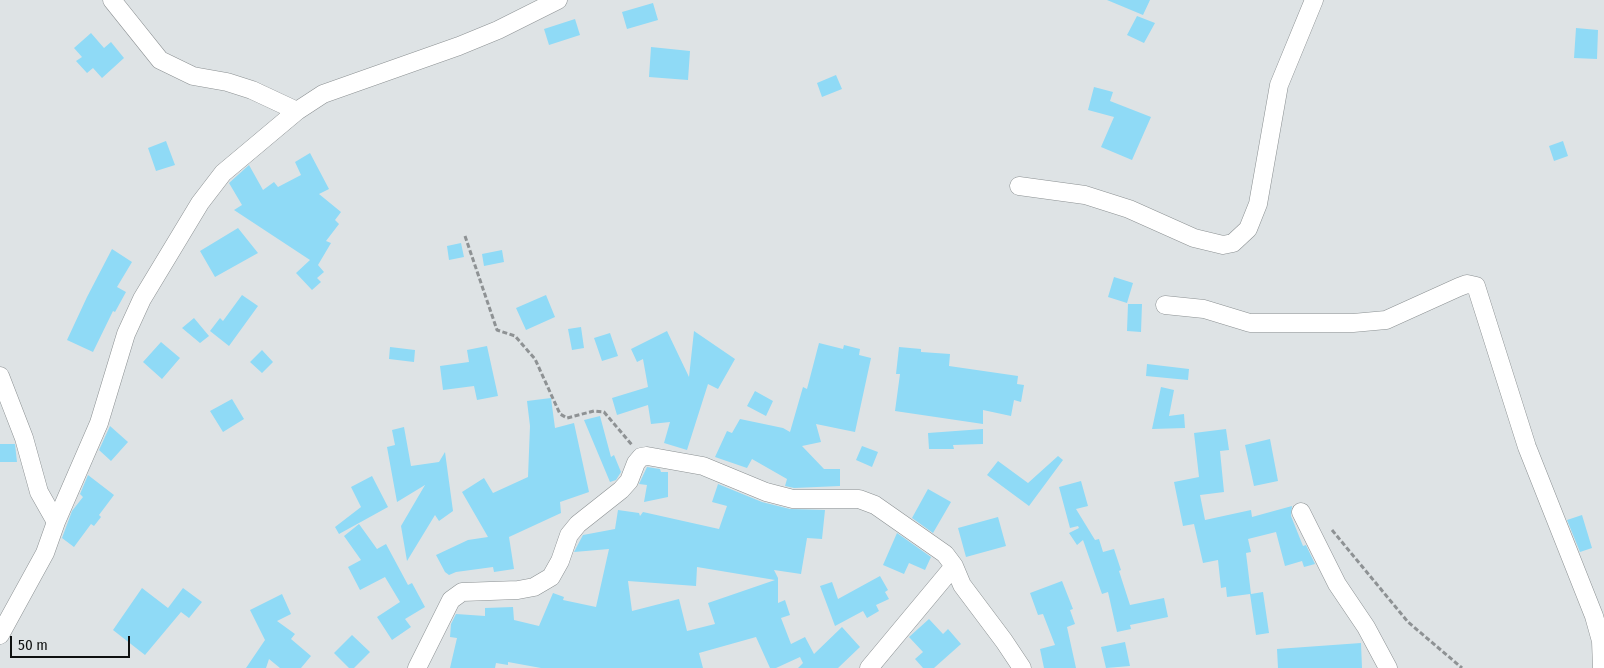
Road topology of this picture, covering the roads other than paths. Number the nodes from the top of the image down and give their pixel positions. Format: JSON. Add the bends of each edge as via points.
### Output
{"nodes":[{"id":1,"x":112,"y":0,"type":"edge"},
{"id":2,"x":558,"y":0,"type":"edge"},
{"id":3,"x":1314,"y":0,"type":"edge"},
{"id":4,"x":297,"y":110,"type":"junction"},
{"id":5,"x":1020,"y":186,"type":"dead end"},
{"id":6,"x":1166,"y":305,"type":"dead end"},
{"id":7,"x":0,"y":376,"type":"edge"},
{"id":8,"x":1301,"y":512,"type":"dead end"},
{"id":9,"x":56,"y":522,"type":"junction"},
{"id":10,"x":954,"y":566,"type":"junction"},
{"id":11,"x":0,"y":636,"type":"edge"},
{"id":12,"x":417,"y":668,"type":"edge"},
{"id":13,"x":870,"y":668,"type":"edge"},
{"id":14,"x":1022,"y":668,"type":"edge"},
{"id":15,"x":1388,"y":668,"type":"edge"},
{"id":16,"x":1602,"y":668,"type":"edge"}],
"edges":[{"from":1,"to":4,"type":"street","via":[[160,60],[193,76],[252,90]]},
{"from":2,"to":4,"type":"street","via":[[466,43],[323,94]]},
{"from":3,"to":5,"type":"street","via":[[1280,85],[1258,204],[1248,229],[1233,243],[1223,245],[1194,238],[1129,209],[1085,195]]},
{"from":4,"to":9,"type":"street","via":[[223,174],[200,203],[142,299],[126,334],[99,423]]},
{"from":6,"to":16,"type":"street","via":[[1204,308],[1250,323],[1353,323],[1386,320],[1459,287],[1476,286],[1527,447],[1594,616],[1601,641]]},
{"from":7,"to":9,"type":"street","via":[[24,438],[39,492]]},
{"from":8,"to":15,"type":"street","via":[[1337,584]]},
{"from":9,"to":11,"type":"street","via":[[45,554]]},
{"from":10,"to":12,"type":"street","via":[[945,554],[907,527],[859,499],[793,499],[766,492],[703,466],[641,457],[629,481],[569,535],[551,577],[534,587],[462,592],[451,600]]},
{"from":10,"to":13,"type":"street"},
{"from":10,"to":14,"type":"street","via":[[962,585]]}]}
